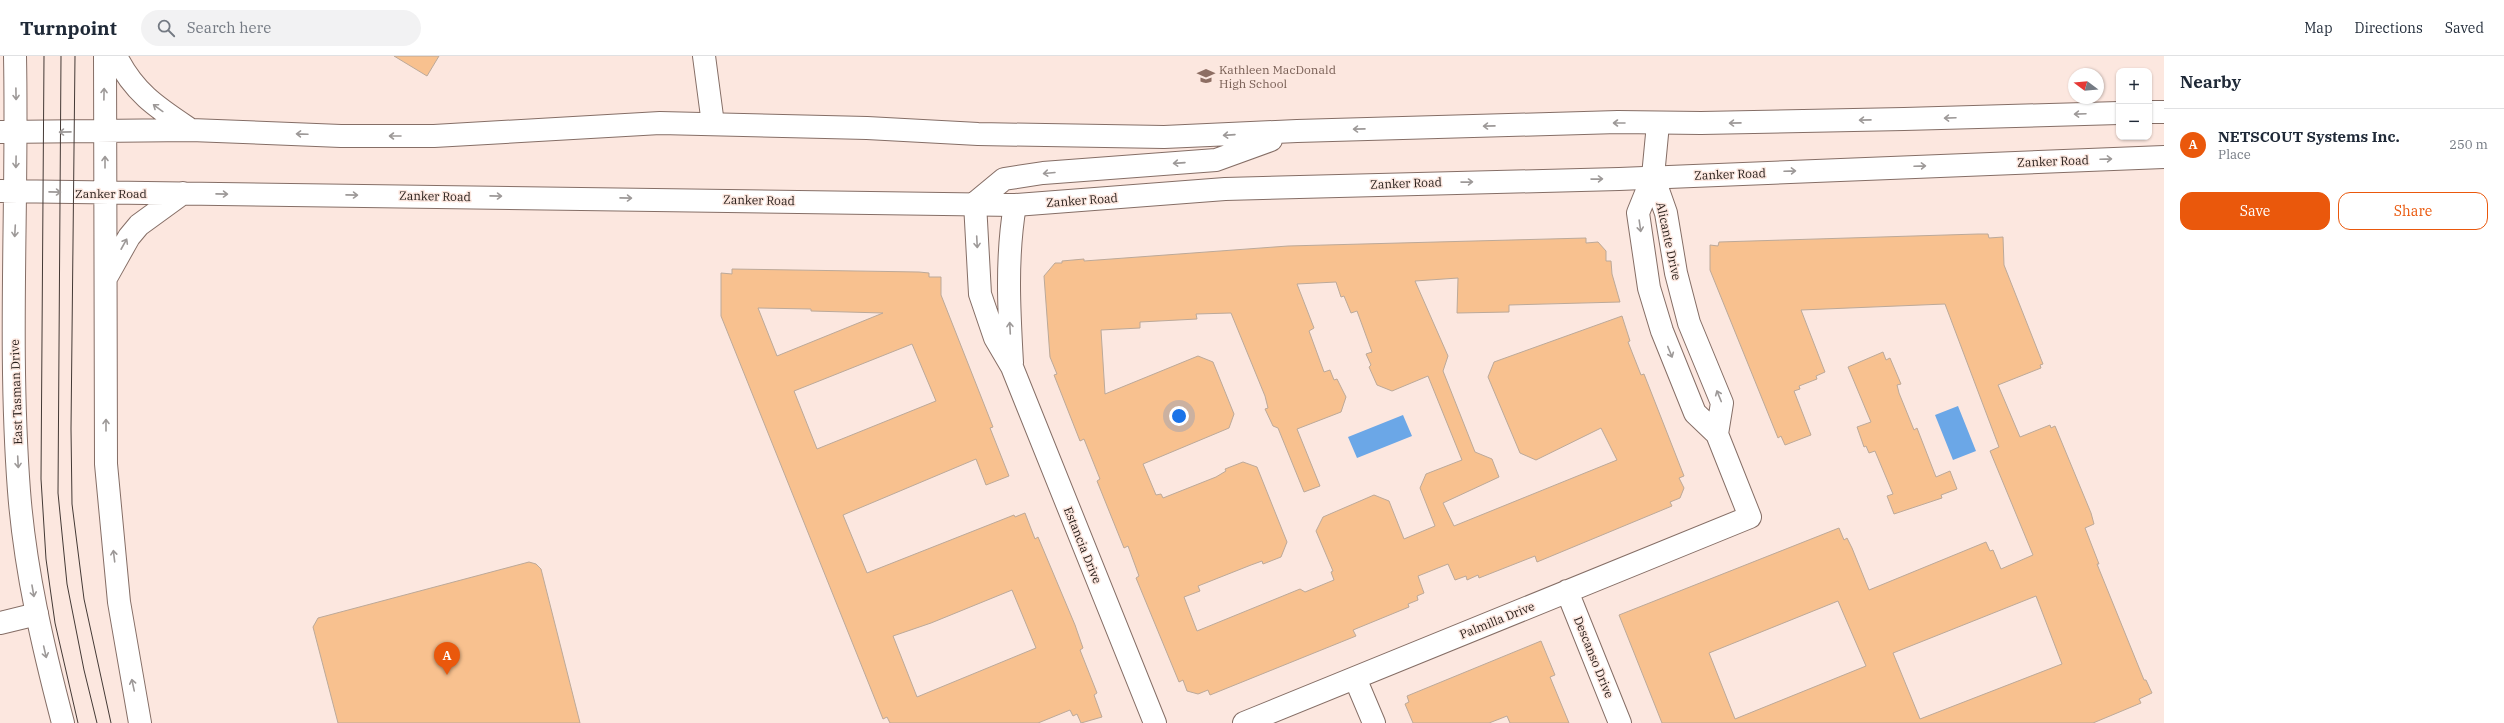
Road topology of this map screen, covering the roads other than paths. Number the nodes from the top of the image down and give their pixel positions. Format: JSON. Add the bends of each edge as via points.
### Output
{"nodes":[{"id":1,"x":15,"y":56,"type":"edge"},
{"id":2,"x":105,"y":56,"type":"edge"},
{"id":3,"x":116,"y":56,"type":"edge"},
{"id":4,"x":704,"y":56,"type":"edge"},
{"id":5,"x":2152,"y":112,"type":"edge"},
{"id":6,"x":2164,"y":112,"type":"edge"},
{"id":7,"x":2116,"y":113,"type":"edge"},
{"id":8,"x":713,"y":124,"type":"junction"},
{"id":9,"x":1658,"y":124,"type":"junction"},
{"id":10,"x":190,"y":130,"type":"junction"},
{"id":11,"x":1297,"y":130,"type":"junction"},
{"id":12,"x":104,"y":131,"type":"junction"},
{"id":13,"x":8,"y":132,"type":"edge"},
{"id":14,"x":2164,"y":157,"type":"edge"},
{"id":15,"x":1653,"y":176,"type":"junction"},
{"id":16,"x":8,"y":191,"type":"edge"},
{"id":17,"x":105,"y":192,"type":"junction"},
{"id":18,"x":183,"y":193,"type":"junction"},
{"id":19,"x":974,"y":203,"type":"junction"},
{"id":20,"x":1015,"y":205,"type":"junction"},
{"id":21,"x":7,"y":256,"type":"edge"},
{"id":22,"x":106,"y":278,"type":"junction"},
{"id":23,"x":1012,"y":366,"type":"junction"},
{"id":24,"x":1718,"y":434,"type":"junction"},
{"id":25,"x":1750,"y":517,"type":"joint"},
{"id":26,"x":1567,"y":591,"type":"junction"},
{"id":27,"x":37,"y":614,"type":"junction"},
{"id":28,"x":0,"y":623,"type":"edge"},
{"id":29,"x":1355,"y":678,"type":"junction"},
{"id":30,"x":63,"y":723,"type":"edge"},
{"id":31,"x":140,"y":723,"type":"edge"},
{"id":32,"x":1154,"y":723,"type":"edge"},
{"id":33,"x":1244,"y":723,"type":"edge"},
{"id":34,"x":1374,"y":723,"type":"edge"},
{"id":35,"x":1620,"y":723,"type":"edge"}],
"edges":[{"from":1,"to":13,"type":"main road","name":"East Tasman Drive","one_way":true},
{"from":12,"to":2,"type":"main road","one_way":true},
{"from":10,"to":3,"type":"main road","one_way":true,"via":[[142,96],[122,69]]},
{"from":4,"to":8,"type":"main road"},
{"from":5,"to":6,"type":"main road"},
{"from":7,"to":9,"type":"main road","one_way":true},
{"from":8,"to":10,"type":"main road","one_way":true,"via":[[660,123],[434,136],[341,136]]},
{"from":11,"to":8,"type":"main road","one_way":true,"via":[[1214,136],[1107,137]]},
{"from":9,"to":11,"type":"main road","one_way":true,"via":[[1618,122]]},
{"from":9,"to":15,"type":"main road"},
{"from":10,"to":12,"type":"main road"},
{"from":11,"to":19,"type":"main road","one_way":true,"via":[[1216,160],[1043,173],[1004,179]]},
{"from":12,"to":13,"type":"main road","one_way":true},
{"from":17,"to":12,"type":"main road","one_way":true},
{"from":13,"to":16,"type":"main road","name":"East Tasman Drive","one_way":true},
{"from":15,"to":14,"type":"main road","name":"Zanker Road","one_way":true},
{"from":20,"to":15,"type":"main road","name":"Zanker Road","one_way":true,"via":[[1225,189]]},
{"from":24,"to":15,"type":"main road","name":"Alicante Drive","one_way":true,"via":[[1722,403],[1689,323],[1676,273],[1666,213]]},
{"from":15,"to":24,"type":"main road","name":"Alicante Drive","one_way":true,"via":[[1638,213],[1649,288],[1662,331],[1695,413]]},
{"from":16,"to":17,"type":"main road","name":"Zanker Road","one_way":true},
{"from":16,"to":21,"type":"main road","name":"East Tasman Drive","one_way":true},
{"from":17,"to":18,"type":"main road","name":"Zanker Road"},
{"from":17,"to":22,"type":"main road"},
{"from":18,"to":19,"type":"main road","name":"Zanker Road","one_way":true},
{"from":22,"to":18,"type":"main road","one_way":true,"via":[[134,231],[152,214]]},
{"from":19,"to":20,"type":"main road","name":"Zanker Road"},
{"from":19,"to":23,"type":"main road","name":"Estancia Drive","one_way":true,"via":[[980,294],[995,338]]},
{"from":23,"to":20,"type":"main road","name":"Estancia Drive","one_way":true,"via":[[1008,299],[1010,234]]},
{"from":21,"to":27,"type":"main road","name":"East Tasman Drive","one_way":true,"via":[[19,491],[25,548]]},
{"from":31,"to":22,"type":"main road","one_way":true,"via":[[129,668],[112,542],[106,464]]},
{"from":23,"to":32,"type":"main road","name":"Estancia Drive"},
{"from":24,"to":25,"type":"main road","name":"Alicante Drive"},
{"from":25,"to":26,"type":"main road","name":"Palmilla Drive"},
{"from":26,"to":29,"type":"main road","name":"Palmilla Drive"},
{"from":26,"to":35,"type":"main road","name":"Descanso Drive"},
{"from":27,"to":28,"type":"main road"},
{"from":27,"to":30,"type":"main road","name":"East Tasman Drive","one_way":true},
{"from":29,"to":33,"type":"main road","name":"Palmilla Drive"},
{"from":29,"to":34,"type":"main road"}]}
